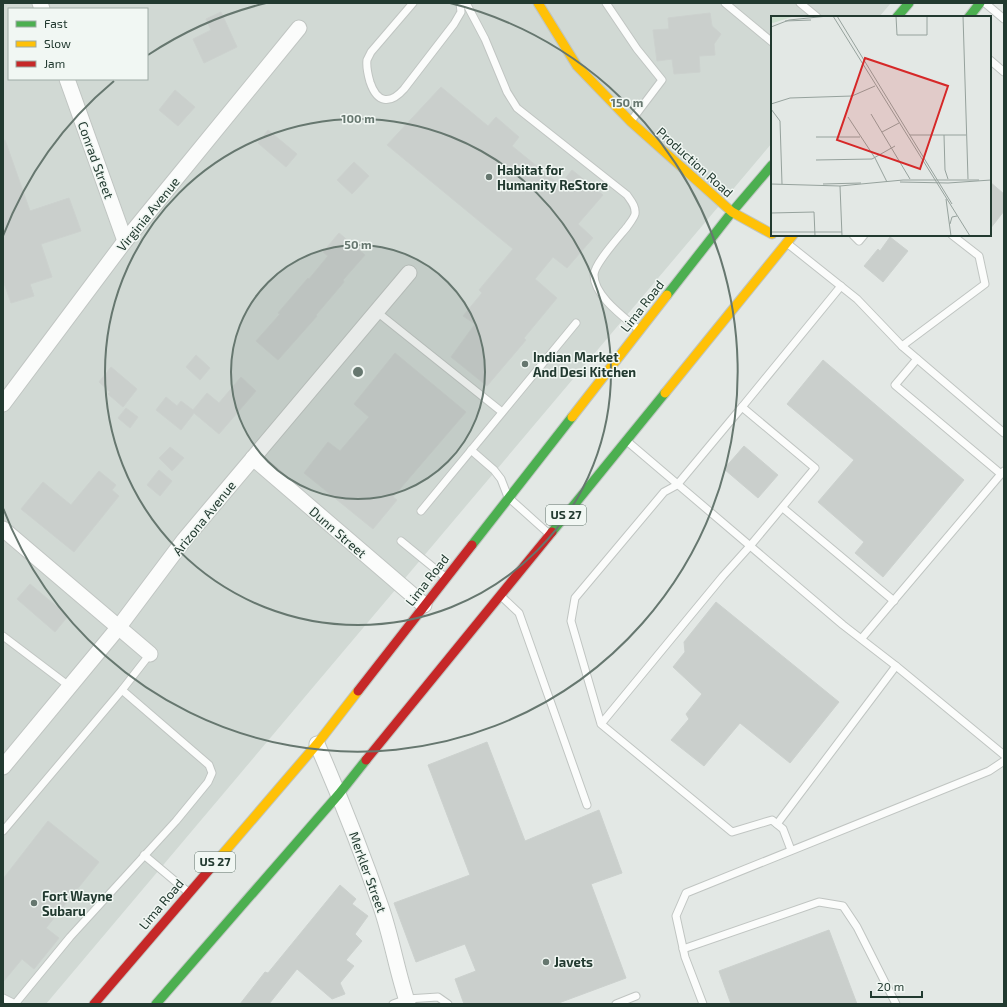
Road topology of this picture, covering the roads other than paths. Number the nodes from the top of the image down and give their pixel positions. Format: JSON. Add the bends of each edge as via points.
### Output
{"nodes":[{"id":1,"x":413,"y":3,"type":"edge"},
{"id":2,"x":460,"y":3,"type":"edge"},
{"id":3,"x":466,"y":3,"type":"edge"},
{"id":4,"x":538,"y":3,"type":"edge"},
{"id":5,"x":606,"y":3,"type":"edge"},
{"id":6,"x":725,"y":3,"type":"edge"},
{"id":7,"x":800,"y":3,"type":"edge"},
{"id":8,"x":909,"y":3,"type":"edge"},
{"id":9,"x":968,"y":3,"type":"edge"},
{"id":10,"x":985,"y":3,"type":"edge"},
{"id":11,"x":978,"y":6,"type":"edge"},
{"id":12,"x":816,"y":16,"type":"edge"},
{"id":13,"x":898,"y":16,"type":"edge"},
{"id":14,"x":970,"y":16,"type":"edge"},
{"id":15,"x":1004,"y":20,"type":"edge"},
{"id":16,"x":299,"y":28,"type":"dead end"},
{"id":17,"x":771,"y":41,"type":"edge"},
{"id":18,"x":991,"y":61,"type":"edge"},
{"id":19,"x":1004,"y":72,"type":"edge"},
{"id":20,"x":67,"y":80,"type":"edge"},
{"id":21,"x":630,"y":122,"type":"junction"},
{"id":22,"x":771,"y":166,"type":"edge"},
{"id":23,"x":732,"y":212,"type":"junction"},
{"id":24,"x":771,"y":234,"type":"edge"},
{"id":25,"x":775,"y":236,"type":"edge"},
{"id":26,"x":792,"y":236,"type":"edge"},
{"id":27,"x":854,"y":236,"type":"edge"},
{"id":28,"x":863,"y":236,"type":"edge"},
{"id":29,"x":953,"y":236,"type":"edge"},
{"id":30,"x":125,"y":242,"type":"junction"},
{"id":31,"x":787,"y":243,"type":"junction"},
{"id":32,"x":409,"y":273,"type":"dead end"},
{"id":33,"x":841,"y":286,"type":"junction"},
{"id":34,"x":377,"y":312,"type":"junction"},
{"id":35,"x":576,"y":323,"type":"dead end"},
{"id":36,"x":639,"y":330,"type":"junction"},
{"id":37,"x":902,"y":346,"type":"junction"},
{"id":38,"x":917,"y":359,"type":"junction"},
{"id":39,"x":3,"y":404,"type":"edge"},
{"id":40,"x":742,"y":407,"type":"junction"},
{"id":41,"x":502,"y":412,"type":"junction"},
{"id":42,"x":1004,"y":433,"type":"edge"},
{"id":43,"x":626,"y":440,"type":"junction"},
{"id":44,"x":471,"y":450,"type":"junction"},
{"id":45,"x":253,"y":458,"type":"junction"},
{"id":46,"x":1002,"y":473,"type":"edge"},
{"id":47,"x":678,"y":485,"type":"junction"},
{"id":48,"x":508,"y":498,"type":"junction"},
{"id":49,"x":783,"y":508,"type":"junction"},
{"id":50,"x":421,"y":511,"type":"dead end"},
{"id":51,"x":3,"y":529,"type":"edge"},
{"id":52,"x":549,"y":535,"type":"junction"},
{"id":53,"x":401,"y":541,"type":"dead end"},
{"id":54,"x":750,"y":546,"type":"junction"},
{"id":55,"x":446,"y":577,"type":"junction"},
{"id":56,"x":500,"y":595,"type":"junction"},
{"id":57,"x":894,"y":600,"type":"junction"},
{"id":58,"x":424,"y":605,"type":"junction"},
{"id":59,"x":118,"y":628,"type":"junction"},
{"id":60,"x":3,"y":636,"type":"edge"},
{"id":61,"x":862,"y":638,"type":"junction"},
{"id":62,"x":150,"y":654,"type":"joint"},
{"id":63,"x":896,"y":666,"type":"junction"},
{"id":64,"x":69,"y":686,"type":"junction"},
{"id":65,"x":122,"y":690,"type":"junction"},
{"id":66,"x":601,"y":724,"type":"junction"},
{"id":67,"x":317,"y":744,"type":"junction"},
{"id":68,"x":1004,"y":755,"type":"edge"},
{"id":69,"x":1004,"y":761,"type":"edge"},
{"id":70,"x":3,"y":767,"type":"edge"},
{"id":71,"x":339,"y":794,"type":"junction"},
{"id":72,"x":587,"y":806,"type":"dead end"},
{"id":73,"x":777,"y":824,"type":"junction"},
{"id":74,"x":3,"y":831,"type":"edge"},
{"id":75,"x":791,"y":850,"type":"junction"},
{"id":76,"x":144,"y":855,"type":"junction"},
{"id":77,"x":188,"y":892,"type":"junction"},
{"id":78,"x":683,"y":949,"type":"junction"},
{"id":79,"x":636,"y":996,"type":"dead end"},
{"id":80,"x":3,"y":998,"type":"edge"},
{"id":81,"x":403,"y":1002,"type":"edge"},
{"id":82,"x":15,"y":1004,"type":"edge"},
{"id":83,"x":94,"y":1004,"type":"edge"},
{"id":84,"x":156,"y":1004,"type":"edge"},
{"id":85,"x":448,"y":1004,"type":"edge"},
{"id":86,"x":616,"y":1004,"type":"edge"},
{"id":87,"x":703,"y":1004,"type":"edge"},
{"id":88,"x":896,"y":1004,"type":"edge"}],
"edges":[{"from":1,"to":2,"type":"lane","via":[[367,60],[367,73],[379,98],[387,100],[397,97],[404,89],[454,24],[461,12]]},
{"from":3,"to":36,"type":"lane","via":[[485,39],[507,92],[517,108],[627,195],[634,204],[635,214],[596,267],[594,276],[609,305]]},
{"from":4,"to":21,"type":"main road","name":"Production Road","via":[[577,66]]},
{"from":5,"to":21,"type":"lane","via":[[636,49],[662,80]]},
{"from":6,"to":17,"type":"lane"},
{"from":7,"to":12,"type":"lane"},
{"from":8,"to":13,"type":"main road"},
{"from":9,"to":11,"type":"lane"},
{"from":10,"to":15,"type":"lane"},
{"from":11,"to":14,"type":"main road"},
{"from":16,"to":30,"type":"street","name":"Virginia Avenue"},
{"from":18,"to":19,"type":"lane"},
{"from":20,"to":30,"type":"street","name":"Conrad Street"},
{"from":21,"to":23,"type":"main road","name":"Production Road"},
{"from":22,"to":23,"type":"main road","name":"Lima Road","number":"US 27"},
{"from":23,"to":24,"type":"main road","name":"Production Road"},
{"from":23,"to":36,"type":"main road","name":"Lima Road","number":"US 27"},
{"from":25,"to":31,"type":"main road","name":"Production Road"},
{"from":26,"to":31,"type":"main road","number":"US 27"},
{"from":27,"to":28,"type":"lane","via":[[860,241]]},
{"from":29,"to":37,"type":"lane","via":[[978,256],[985,284]]},
{"from":30,"to":39,"type":"street","name":"Virginia Avenue"},
{"from":31,"to":33,"type":"lane"},
{"from":31,"to":43,"type":"main road","number":"US 27"},
{"from":32,"to":34,"type":"street","name":"Arizona Avenue"},
{"from":33,"to":37,"type":"lane"},
{"from":33,"to":40,"type":"lane"},
{"from":34,"to":41,"type":"lane"},
{"from":34,"to":45,"type":"street","name":"Arizona Avenue"},
{"from":35,"to":41,"type":"lane"},
{"from":36,"to":48,"type":"main road","name":"Lima Road","number":"US 27"},
{"from":37,"to":38,"type":"lane"},
{"from":38,"to":42,"type":"lane"},
{"from":38,"to":46,"type":"lane","via":[[895,385]]},
{"from":40,"to":47,"type":"lane"},
{"from":40,"to":49,"type":"lane","via":[[815,468]]},
{"from":41,"to":44,"type":"lane"},
{"from":43,"to":47,"type":"lane"},
{"from":43,"to":52,"type":"main road","number":"US 27"},
{"from":44,"to":48,"type":"lane","via":[[501,479]]},
{"from":44,"to":50,"type":"lane"},
{"from":45,"to":58,"type":"street","name":"Dunn Street"},
{"from":45,"to":59,"type":"street","name":"Arizona Avenue","via":[[184,540]]},
{"from":46,"to":57,"type":"lane"},
{"from":47,"to":54,"type":"lane"},
{"from":47,"to":66,"type":"lane","via":[[664,492],[575,598],[571,621]]},
{"from":48,"to":52,"type":"lane"},
{"from":48,"to":55,"type":"main road","name":"Lima Road","number":"US 27"},
{"from":49,"to":54,"type":"lane"},
{"from":49,"to":57,"type":"lane"},
{"from":51,"to":59,"type":"street"},
{"from":52,"to":56,"type":"main road","number":"US 27"},
{"from":53,"to":55,"type":"lane"},
{"from":54,"to":61,"type":"lane","via":[[843,625]]},
{"from":54,"to":66,"type":"lane"},
{"from":55,"to":58,"type":"main road","name":"Lima Road","number":"US 27"},
{"from":56,"to":71,"type":"main road","number":"US 27"},
{"from":56,"to":72,"type":"lane","via":[[519,613]]},
{"from":57,"to":61,"type":"lane"},
{"from":58,"to":67,"type":"main road","name":"Lima Road","number":"US 27"},
{"from":59,"to":62,"type":"street"},
{"from":59,"to":64,"type":"street","name":"Arizona Avenue"},
{"from":60,"to":64,"type":"lane"},
{"from":61,"to":63,"type":"lane"},
{"from":62,"to":65,"type":"lane"},
{"from":63,"to":68,"type":"lane"},
{"from":63,"to":73,"type":"lane"},
{"from":64,"to":70,"type":"street","name":"Arizona Avenue"},
{"from":65,"to":74,"type":"lane"},
{"from":65,"to":76,"type":"lane","via":[[209,765],[212,773],[208,782],[176,821]]},
{"from":66,"to":73,"type":"lane","via":[[732,832],[772,820]]},
{"from":67,"to":71,"type":"street","name":"Merkler Street"},
{"from":67,"to":77,"type":"main road","name":"Lima Road","number":"US 27"},
{"from":69,"to":75,"type":"lane","via":[[989,771]]},
{"from":71,"to":81,"type":"street","name":"Merkler Street","via":[[382,909]]},
{"from":71,"to":84,"type":"main road","number":"US 27"},
{"from":73,"to":75,"type":"lane","via":[[783,829]]},
{"from":75,"to":78,"type":"lane","via":[[686,893],[676,916]]},
{"from":76,"to":77,"type":"lane"},
{"from":76,"to":82,"type":"lane","via":[[70,937]]},
{"from":77,"to":83,"type":"main road","name":"Lima Road","number":"US 27"},
{"from":78,"to":87,"type":"lane"},
{"from":78,"to":88,"type":"lane","via":[[819,902],[843,906],[857,927]]},
{"from":79,"to":86,"type":"lane"},
{"from":80,"to":82,"type":"lane"},
{"from":81,"to":85,"type":"lane","via":[[438,997]]}]}
